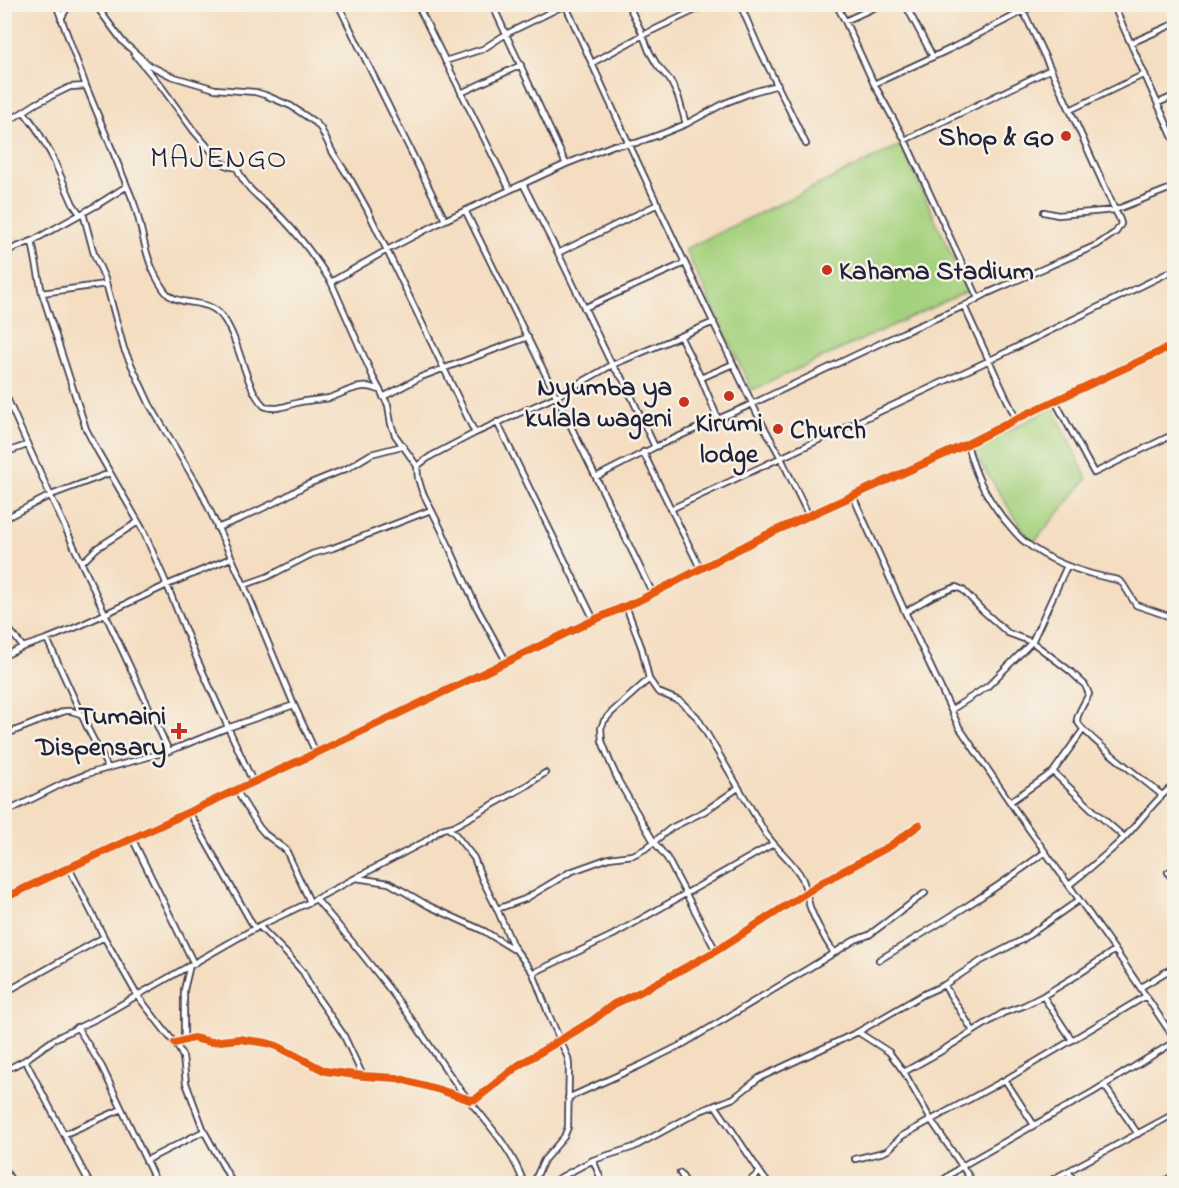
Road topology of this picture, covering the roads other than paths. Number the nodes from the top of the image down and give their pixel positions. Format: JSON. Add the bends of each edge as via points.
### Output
{"nodes":[{"id":1,"x":56,"y":4,"type":"edge"},
{"id":2,"x":70,"y":4,"type":"edge"},
{"id":3,"x":81,"y":4,"type":"edge"},
{"id":4,"x":338,"y":4,"type":"edge"},
{"id":5,"x":417,"y":4,"type":"edge"},
{"id":6,"x":492,"y":4,"type":"edge"},
{"id":7,"x":628,"y":4,"type":"edge"},
{"id":8,"x":708,"y":4,"type":"edge"},
{"id":9,"x":740,"y":4,"type":"edge"},
{"id":10,"x":836,"y":4,"type":"edge"},
{"id":11,"x":882,"y":4,"type":"edge"},
{"id":12,"x":905,"y":4,"type":"edge"},
{"id":13,"x":1020,"y":4,"type":"edge"},
{"id":14,"x":1037,"y":4,"type":"edge"},
{"id":15,"x":1113,"y":4,"type":"edge"},
{"id":16,"x":95,"y":5,"type":"edge"},
{"id":17,"x":565,"y":5,"type":"edge"},
{"id":18,"x":1023,"y":11,"type":"junction"},
{"id":19,"x":61,"y":19,"type":"junction"},
{"id":20,"x":845,"y":21,"type":"junction"},
{"id":21,"x":1174,"y":24,"type":"edge"},
{"id":22,"x":506,"y":34,"type":"junction"},
{"id":23,"x":643,"y":35,"type":"junction"},
{"id":24,"x":123,"y":42,"type":"junction"},
{"id":25,"x":1131,"y":43,"type":"junction"},
{"id":26,"x":933,"y":57,"type":"junction"},
{"id":27,"x":445,"y":61,"type":"junction"},
{"id":28,"x":592,"y":63,"type":"junction"},
{"id":29,"x":521,"y":65,"type":"junction"},
{"id":30,"x":1051,"y":69,"type":"junction"},
{"id":31,"x":1145,"y":74,"type":"junction"},
{"id":32,"x":874,"y":84,"type":"junction"},
{"id":33,"x":778,"y":85,"type":"junction"},
{"id":34,"x":86,"y":86,"type":"junction"},
{"id":35,"x":461,"y":93,"type":"junction"},
{"id":36,"x":1174,"y":96,"type":"edge"},
{"id":37,"x":1158,"y":103,"type":"junction"},
{"id":38,"x":1070,"y":110,"type":"junction"},
{"id":39,"x":24,"y":112,"type":"junction"},
{"id":40,"x":4,"y":124,"type":"edge"},
{"id":41,"x":686,"y":124,"type":"junction"},
{"id":42,"x":904,"y":140,"type":"junction"},
{"id":43,"x":1174,"y":140,"type":"edge"},
{"id":44,"x":628,"y":143,"type":"junction"},
{"id":45,"x":806,"y":144,"type":"dead end"},
{"id":46,"x":566,"y":164,"type":"junction"},
{"id":47,"x":523,"y":184,"type":"junction"},
{"id":48,"x":127,"y":186,"type":"junction"},
{"id":49,"x":1174,"y":187,"type":"edge"},
{"id":50,"x":510,"y":190,"type":"junction"},
{"id":51,"x":658,"y":204,"type":"junction"},
{"id":52,"x":1115,"y":210,"type":"junction"},
{"id":53,"x":465,"y":212,"type":"junction"},
{"id":54,"x":1044,"y":212,"type":"dead end"},
{"id":55,"x":81,"y":214,"type":"junction"},
{"id":56,"x":445,"y":220,"type":"junction"},
{"id":57,"x":32,"y":240,"type":"junction"},
{"id":58,"x":387,"y":250,"type":"junction"},
{"id":59,"x":4,"y":252,"type":"edge"},
{"id":60,"x":558,"y":253,"type":"junction"},
{"id":61,"x":685,"y":263,"type":"junction"},
{"id":62,"x":1174,"y":270,"type":"edge"},
{"id":63,"x":331,"y":282,"type":"junction"},
{"id":64,"x":106,"y":284,"type":"junction"},
{"id":65,"x":42,"y":293,"type":"junction"},
{"id":66,"x":978,"y":298,"type":"junction"},
{"id":67,"x":964,"y":306,"type":"junction"},
{"id":68,"x":584,"y":308,"type":"junction"},
{"id":69,"x":714,"y":322,"type":"junction"},
{"id":70,"x":680,"y":336,"type":"junction"},
{"id":71,"x":528,"y":337,"type":"junction"},
{"id":72,"x":1174,"y":345,"type":"edge"},
{"id":73,"x":990,"y":360,"type":"junction"},
{"id":74,"x":734,"y":364,"type":"junction"},
{"id":75,"x":612,"y":365,"type":"junction"},
{"id":76,"x":444,"y":369,"type":"junction"},
{"id":77,"x":701,"y":378,"type":"junction"},
{"id":78,"x":379,"y":390,"type":"junction"},
{"id":79,"x":4,"y":391,"type":"edge"},
{"id":80,"x":557,"y":396,"type":"junction"},
{"id":81,"x":383,"y":397,"type":"junction"},
{"id":82,"x":1056,"y":401,"type":"junction"},
{"id":83,"x":752,"y":404,"type":"junction"},
{"id":84,"x":718,"y":419,"type":"junction"},
{"id":85,"x":1016,"y":419,"type":"junction"},
{"id":86,"x":497,"y":422,"type":"junction"},
{"id":87,"x":475,"y":433,"type":"junction"},
{"id":88,"x":1174,"y":434,"type":"edge"},
{"id":89,"x":967,"y":444,"type":"junction"},
{"id":90,"x":27,"y":445,"type":"junction"},
{"id":91,"x":402,"y":446,"type":"junction"},
{"id":92,"x":655,"y":447,"type":"junction"},
{"id":93,"x":644,"y":452,"type":"junction"},
{"id":94,"x":4,"y":453,"type":"edge"},
{"id":95,"x":781,"y":458,"type":"junction"},
{"id":96,"x":417,"y":466,"type":"junction"},
{"id":97,"x":110,"y":473,"type":"junction"},
{"id":98,"x":596,"y":477,"type":"junction"},
{"id":99,"x":51,"y":495,"type":"junction"},
{"id":100,"x":853,"y":496,"type":"junction"},
{"id":101,"x":671,"y":509,"type":"junction"},
{"id":102,"x":431,"y":510,"type":"junction"},
{"id":103,"x":808,"y":516,"type":"junction"},
{"id":104,"x":4,"y":519,"type":"edge"},
{"id":105,"x":138,"y":522,"type":"junction"},
{"id":106,"x":217,"y":528,"type":"junction"},
{"id":107,"x":231,"y":558,"type":"junction"},
{"id":108,"x":81,"y":561,"type":"junction"},
{"id":109,"x":1067,"y":566,"type":"junction"},
{"id":110,"x":701,"y":570,"type":"junction"},
{"id":111,"x":167,"y":585,"type":"junction"},
{"id":112,"x":244,"y":585,"type":"junction"},
{"id":113,"x":654,"y":594,"type":"junction"},
{"id":114,"x":626,"y":606,"type":"junction"},
{"id":115,"x":905,"y":612,"type":"junction"},
{"id":116,"x":106,"y":613,"type":"junction"},
{"id":117,"x":1174,"y":618,"type":"edge"},
{"id":118,"x":594,"y":620,"type":"junction"},
{"id":119,"x":4,"y":623,"type":"edge"},
{"id":120,"x":47,"y":639,"type":"junction"},
{"id":121,"x":1032,"y":642,"type":"junction"},
{"id":122,"x":23,"y":647,"type":"junction"},
{"id":123,"x":4,"y":656,"type":"edge"},
{"id":124,"x":506,"y":661,"type":"junction"},
{"id":125,"x":649,"y":679,"type":"junction"},
{"id":126,"x":294,"y":705,"type":"junction"},
{"id":127,"x":951,"y":710,"type":"junction"},
{"id":128,"x":81,"y":714,"type":"junction"},
{"id":129,"x":227,"y":728,"type":"junction"},
{"id":130,"x":1083,"y":730,"type":"junction"},
{"id":131,"x":4,"y":735,"type":"edge"},
{"id":132,"x":170,"y":751,"type":"junction"},
{"id":133,"x":316,"y":753,"type":"junction"},
{"id":134,"x":108,"y":768,"type":"junction"},
{"id":135,"x":1053,"y":772,"type":"junction"},
{"id":136,"x":545,"y":773,"type":"dead end"},
{"id":137,"x":253,"y":782,"type":"junction"},
{"id":138,"x":1174,"y":785,"type":"edge"},
{"id":139,"x":738,"y":788,"type":"junction"},
{"id":140,"x":236,"y":790,"type":"junction"},
{"id":141,"x":1162,"y":795,"type":"junction"},
{"id":142,"x":1010,"y":802,"type":"junction"},
{"id":143,"x":189,"y":812,"type":"junction"},
{"id":144,"x":4,"y":813,"type":"edge"},
{"id":145,"x":919,"y":825,"type":"dead end"},
{"id":146,"x":448,"y":828,"type":"junction"},
{"id":147,"x":1124,"y":837,"type":"junction"},
{"id":148,"x":132,"y":838,"type":"junction"},
{"id":149,"x":654,"y":842,"type":"junction"},
{"id":150,"x":773,"y":844,"type":"junction"},
{"id":151,"x":1045,"y":852,"type":"junction"},
{"id":152,"x":69,"y":868,"type":"junction"},
{"id":153,"x":1168,"y":872,"type":"dead end"},
{"id":154,"x":355,"y":878,"type":"junction"},
{"id":155,"x":1174,"y":883,"type":"edge"},
{"id":156,"x":1069,"y":885,"type":"junction"},
{"id":157,"x":685,"y":892,"type":"junction"},
{"id":158,"x":807,"y":892,"type":"junction"},
{"id":159,"x":925,"y":893,"type":"dead end"},
{"id":160,"x":4,"y":898,"type":"edge"},
{"id":161,"x":316,"y":899,"type":"junction"},
{"id":162,"x":1079,"y":900,"type":"junction"},
{"id":163,"x":310,"y":902,"type":"junction"},
{"id":164,"x":497,"y":909,"type":"junction"},
{"id":165,"x":257,"y":927,"type":"junction"},
{"id":166,"x":104,"y":937,"type":"junction"},
{"id":167,"x":516,"y":950,"type":"junction"},
{"id":168,"x":1115,"y":950,"type":"junction"},
{"id":169,"x":716,"y":951,"type":"junction"},
{"id":170,"x":834,"y":953,"type":"junction"},
{"id":171,"x":879,"y":960,"type":"dead end"},
{"id":172,"x":192,"y":965,"type":"junction"},
{"id":173,"x":1174,"y":967,"type":"edge"},
{"id":174,"x":533,"y":974,"type":"junction"},
{"id":175,"x":944,"y":985,"type":"junction"},
{"id":176,"x":1141,"y":987,"type":"junction"},
{"id":177,"x":4,"y":993,"type":"edge"},
{"id":178,"x":137,"y":995,"type":"junction"},
{"id":179,"x":1043,"y":996,"type":"junction"},
{"id":180,"x":1146,"y":996,"type":"junction"},
{"id":181,"x":77,"y":1027,"type":"junction"},
{"id":182,"x":973,"y":1031,"type":"junction"},
{"id":183,"x":858,"y":1032,"type":"junction"},
{"id":184,"x":1174,"y":1038,"type":"edge"},
{"id":185,"x":184,"y":1040,"type":"junction"},
{"id":186,"x":1072,"y":1040,"type":"junction"},
{"id":187,"x":561,"y":1041,"type":"junction"},
{"id":188,"x":1174,"y":1042,"type":"edge"},
{"id":189,"x":175,"y":1043,"type":"junction"},
{"id":190,"x":25,"y":1060,"type":"junction"},
{"id":191,"x":4,"y":1063,"type":"edge"},
{"id":192,"x":6,"y":1070,"type":"edge"},
{"id":193,"x":904,"y":1072,"type":"junction"},
{"id":194,"x":363,"y":1077,"type":"junction"},
{"id":195,"x":1005,"y":1080,"type":"junction"},
{"id":196,"x":1104,"y":1086,"type":"junction"},
{"id":197,"x":568,"y":1098,"type":"junction"},
{"id":198,"x":470,"y":1100,"type":"junction"},
{"id":199,"x":715,"y":1105,"type":"junction"},
{"id":200,"x":122,"y":1109,"type":"junction"},
{"id":201,"x":1174,"y":1114,"type":"edge"},
{"id":202,"x":931,"y":1120,"type":"junction"},
{"id":203,"x":1034,"y":1125,"type":"junction"},
{"id":204,"x":204,"y":1131,"type":"junction"},
{"id":205,"x":65,"y":1134,"type":"junction"},
{"id":206,"x":1138,"y":1134,"type":"junction"},
{"id":207,"x":855,"y":1159,"type":"dead end"},
{"id":208,"x":147,"y":1160,"type":"junction"},
{"id":209,"x":593,"y":1160,"type":"junction"},
{"id":210,"x":962,"y":1166,"type":"junction"},
{"id":211,"x":4,"y":1169,"type":"edge"},
{"id":212,"x":1068,"y":1171,"type":"junction"},
{"id":213,"x":760,"y":1172,"type":"junction"},
{"id":214,"x":680,"y":1173,"type":"dead end"},
{"id":215,"x":1172,"y":1176,"type":"edge"},
{"id":216,"x":14,"y":1184,"type":"edge"},
{"id":217,"x":90,"y":1184,"type":"edge"},
{"id":218,"x":157,"y":1184,"type":"edge"},
{"id":219,"x":233,"y":1184,"type":"edge"},
{"id":220,"x":524,"y":1184,"type":"edge"},
{"id":221,"x":533,"y":1184,"type":"edge"},
{"id":222,"x":548,"y":1184,"type":"edge"},
{"id":223,"x":603,"y":1184,"type":"edge"},
{"id":224,"x":687,"y":1184,"type":"edge"},
{"id":225,"x":746,"y":1184,"type":"edge"},
{"id":226,"x":769,"y":1184,"type":"edge"},
{"id":227,"x":938,"y":1184,"type":"edge"},
{"id":228,"x":974,"y":1184,"type":"edge"},
{"id":229,"x":1044,"y":1184,"type":"edge"},
{"id":230,"x":1076,"y":1184,"type":"edge"},
{"id":231,"x":1160,"y":1184,"type":"edge"},
{"id":232,"x":1173,"y":1184,"type":"edge"}],
"edges":[{"from":1,"to":19,"type":"street"},
{"from":2,"to":3,"type":"street"},
{"from":2,"to":19,"type":"street"},
{"from":4,"to":56,"type":"street"},
{"from":5,"to":27,"type":"street"},
{"from":6,"to":22,"type":"street"},
{"from":7,"to":23,"type":"street"},
{"from":8,"to":23,"type":"street"},
{"from":9,"to":33,"type":"street"},
{"from":10,"to":20,"type":"street"},
{"from":11,"to":20,"type":"street"},
{"from":12,"to":26,"type":"street"},
{"from":13,"to":18,"type":"street"},
{"from":14,"to":18,"type":"street"},
{"from":15,"to":25,"type":"street"},
{"from":16,"to":24,"type":"street"},
{"from":17,"to":22,"type":"street"},
{"from":17,"to":28,"type":"street"},
{"from":18,"to":26,"type":"street"},
{"from":18,"to":30,"type":"street"},
{"from":19,"to":34,"type":"street"},
{"from":20,"to":32,"type":"street"},
{"from":21,"to":25,"type":"street"},
{"from":22,"to":27,"type":"street","via":[[483,49]]},
{"from":22,"to":29,"type":"street"},
{"from":23,"to":28,"type":"street"},
{"from":23,"to":41,"type":"street","via":[[678,96]]},
{"from":24,"to":58,"type":"street","via":[[149,65],[171,76],[215,89],[265,95],[316,123]]},
{"from":24,"to":63,"type":"street","via":[[221,162],[237,168],[249,189],[295,232]]},
{"from":25,"to":31,"type":"street"},
{"from":26,"to":32,"type":"street"},
{"from":27,"to":35,"type":"street"},
{"from":28,"to":44,"type":"street"},
{"from":29,"to":35,"type":"street"},
{"from":29,"to":46,"type":"street"},
{"from":30,"to":38,"type":"street"},
{"from":30,"to":42,"type":"street"},
{"from":31,"to":37,"type":"street"},
{"from":31,"to":38,"type":"street"},
{"from":32,"to":42,"type":"street"},
{"from":33,"to":41,"type":"street","via":[[725,103]]},
{"from":33,"to":45,"type":"street"},
{"from":34,"to":39,"type":"street","via":[[70,87]]},
{"from":34,"to":48,"type":"street"},
{"from":35,"to":50,"type":"street"},
{"from":36,"to":37,"type":"street"},
{"from":37,"to":43,"type":"street"},
{"from":38,"to":52,"type":"street"},
{"from":39,"to":40,"type":"street"},
{"from":39,"to":55,"type":"street","via":[[51,154]]},
{"from":41,"to":44,"type":"street"},
{"from":42,"to":66,"type":"street"},
{"from":44,"to":46,"type":"street"},
{"from":44,"to":51,"type":"street"},
{"from":46,"to":47,"type":"street"},
{"from":47,"to":50,"type":"street"},
{"from":47,"to":60,"type":"street"},
{"from":48,"to":55,"type":"street"},
{"from":48,"to":78,"type":"street","via":[[150,264],[166,293],[218,312],[239,352],[256,398],[264,406],[274,409],[362,386]]},
{"from":49,"to":52,"type":"street"},
{"from":50,"to":53,"type":"street"},
{"from":51,"to":60,"type":"street"},
{"from":51,"to":61,"type":"street"},
{"from":52,"to":54,"type":"street","via":[[1058,215]]},
{"from":52,"to":66,"type":"street","via":[[1121,224],[1106,240]]},
{"from":53,"to":56,"type":"street"},
{"from":53,"to":71,"type":"street"},
{"from":55,"to":57,"type":"street"},
{"from":55,"to":64,"type":"street"},
{"from":56,"to":58,"type":"street"},
{"from":57,"to":59,"type":"street"},
{"from":57,"to":65,"type":"street"},
{"from":58,"to":63,"type":"street"},
{"from":58,"to":76,"type":"street"},
{"from":60,"to":68,"type":"street"},
{"from":61,"to":68,"type":"street"},
{"from":61,"to":69,"type":"street"},
{"from":62,"to":73,"type":"street"},
{"from":63,"to":78,"type":"street"},
{"from":64,"to":65,"type":"street"},
{"from":64,"to":106,"type":"street","via":[[124,349]]},
{"from":65,"to":97,"type":"street","via":[[86,429]]},
{"from":66,"to":67,"type":"street"},
{"from":67,"to":73,"type":"street"},
{"from":67,"to":83,"type":"street"},
{"from":68,"to":75,"type":"street"},
{"from":69,"to":70,"type":"street"},
{"from":69,"to":74,"type":"street"},
{"from":70,"to":75,"type":"street"},
{"from":70,"to":77,"type":"street"},
{"from":71,"to":76,"type":"street"},
{"from":71,"to":80,"type":"street"},
{"from":72,"to":82,"type":"street"},
{"from":73,"to":85,"type":"street"},
{"from":73,"to":95,"type":"street"},
{"from":74,"to":77,"type":"street"},
{"from":74,"to":83,"type":"street"},
{"from":75,"to":80,"type":"street"},
{"from":75,"to":92,"type":"street"},
{"from":76,"to":81,"type":"street"},
{"from":76,"to":87,"type":"street"},
{"from":77,"to":84,"type":"street"},
{"from":78,"to":81,"type":"street"},
{"from":79,"to":90,"type":"street"},
{"from":80,"to":86,"type":"street"},
{"from":80,"to":98,"type":"street"},
{"from":81,"to":91,"type":"street"},
{"from":82,"to":85,"type":"street"},
{"from":82,"to":88,"type":"street","via":[[1094,473]]},
{"from":83,"to":84,"type":"street"},
{"from":83,"to":95,"type":"street"},
{"from":84,"to":92,"type":"street"},
{"from":85,"to":89,"type":"street"},
{"from":86,"to":87,"type":"street"},
{"from":86,"to":118,"type":"street"},
{"from":87,"to":96,"type":"street"},
{"from":89,"to":100,"type":"street"},
{"from":89,"to":109,"type":"street","via":[[985,493],[1008,524],[1024,542]]},
{"from":90,"to":94,"type":"street"},
{"from":90,"to":99,"type":"street"},
{"from":91,"to":96,"type":"street"},
{"from":91,"to":106,"type":"street","via":[[371,454]]},
{"from":92,"to":93,"type":"street"},
{"from":93,"to":98,"type":"street"},
{"from":93,"to":101,"type":"street"},
{"from":95,"to":101,"type":"street"},
{"from":95,"to":103,"type":"street"},
{"from":96,"to":102,"type":"street"},
{"from":97,"to":99,"type":"street"},
{"from":97,"to":105,"type":"street"},
{"from":98,"to":113,"type":"street"},
{"from":99,"to":104,"type":"street"},
{"from":99,"to":108,"type":"street"},
{"from":100,"to":103,"type":"street"},
{"from":100,"to":115,"type":"street"},
{"from":101,"to":110,"type":"street"},
{"from":102,"to":112,"type":"street","via":[[312,554]]},
{"from":102,"to":124,"type":"street"},
{"from":103,"to":110,"type":"street"},
{"from":105,"to":108,"type":"street"},
{"from":105,"to":111,"type":"street"},
{"from":106,"to":107,"type":"street"},
{"from":107,"to":111,"type":"street"},
{"from":107,"to":112,"type":"street"},
{"from":108,"to":116,"type":"street"},
{"from":109,"to":117,"type":"street","via":[[1118,580],[1136,605]]},
{"from":109,"to":121,"type":"street"},
{"from":110,"to":113,"type":"street"},
{"from":111,"to":116,"type":"street"},
{"from":111,"to":129,"type":"street"},
{"from":112,"to":126,"type":"street"},
{"from":113,"to":114,"type":"street"},
{"from":114,"to":118,"type":"street"},
{"from":114,"to":125,"type":"street"},
{"from":115,"to":121,"type":"street","via":[[956,587],[1008,633]]},
{"from":115,"to":127,"type":"street"},
{"from":116,"to":120,"type":"street"},
{"from":116,"to":132,"type":"street"},
{"from":118,"to":124,"type":"street"},
{"from":119,"to":122,"type":"street"},
{"from":120,"to":122,"type":"street"},
{"from":120,"to":128,"type":"street"},
{"from":121,"to":127,"type":"street","via":[[988,686]]},
{"from":121,"to":130,"type":"street","via":[[1085,685],[1089,694],[1077,718]]},
{"from":122,"to":123,"type":"street"},
{"from":124,"to":133,"type":"street"},
{"from":125,"to":139,"type":"street","via":[[658,692],[680,701],[697,717]]},
{"from":125,"to":149,"type":"street","via":[[612,712],[601,735],[619,782]]},
{"from":126,"to":129,"type":"street"},
{"from":126,"to":133,"type":"street"},
{"from":127,"to":142,"type":"street"},
{"from":128,"to":131,"type":"street","via":[[65,711]]},
{"from":128,"to":134,"type":"street"},
{"from":129,"to":132,"type":"street"},
{"from":129,"to":137,"type":"street"},
{"from":130,"to":135,"type":"street"},
{"from":130,"to":141,"type":"street"},
{"from":132,"to":134,"type":"street"},
{"from":133,"to":137,"type":"street"},
{"from":134,"to":144,"type":"street","via":[[64,783]]},
{"from":135,"to":142,"type":"street"},
{"from":135,"to":147,"type":"street"},
{"from":136,"to":146,"type":"street"},
{"from":137,"to":140,"type":"street"},
{"from":138,"to":141,"type":"street"},
{"from":139,"to":149,"type":"street"},
{"from":139,"to":150,"type":"street"},
{"from":140,"to":143,"type":"street"},
{"from":140,"to":163,"type":"street","via":[[259,827],[286,850]]},
{"from":141,"to":147,"type":"street"},
{"from":142,"to":151,"type":"street"},
{"from":143,"to":148,"type":"street"},
{"from":143,"to":165,"type":"street"},
{"from":145,"to":158,"type":"street"},
{"from":146,"to":154,"type":"street"},
{"from":146,"to":164,"type":"street","via":[[472,853]]},
{"from":147,"to":156,"type":"street"},
{"from":148,"to":152,"type":"street"},
{"from":148,"to":172,"type":"street"},
{"from":149,"to":157,"type":"street"},
{"from":149,"to":164,"type":"street","via":[[633,855],[609,858],[570,872],[525,899]]},
{"from":150,"to":157,"type":"street"},
{"from":150,"to":158,"type":"street","via":[[795,866]]},
{"from":151,"to":156,"type":"street"},
{"from":151,"to":171,"type":"street","via":[[1003,883]]},
{"from":152,"to":160,"type":"street"},
{"from":152,"to":166,"type":"street"},
{"from":153,"to":155,"type":"street"},
{"from":154,"to":161,"type":"street"},
{"from":154,"to":167,"type":"street","via":[[389,883]]},
{"from":156,"to":162,"type":"street"},
{"from":157,"to":169,"type":"street"},
{"from":157,"to":174,"type":"street","via":[[613,935]]},
{"from":158,"to":169,"type":"street"},
{"from":158,"to":170,"type":"street","via":[[811,909]]},
{"from":159,"to":170,"type":"street","via":[[869,934]]},
{"from":161,"to":163,"type":"street"},
{"from":161,"to":198,"type":"street","via":[[401,1005]]},
{"from":162,"to":168,"type":"street"},
{"from":162,"to":175,"type":"street","via":[[1022,940]]},
{"from":163,"to":165,"type":"street"},
{"from":164,"to":167,"type":"street"},
{"from":165,"to":172,"type":"street"},
{"from":165,"to":194,"type":"street","via":[[303,972],[343,1034]]},
{"from":166,"to":177,"type":"street"},
{"from":166,"to":178,"type":"street"},
{"from":167,"to":174,"type":"street"},
{"from":168,"to":176,"type":"street"},
{"from":168,"to":179,"type":"street"},
{"from":169,"to":187,"type":"street","via":[[614,1004]]},
{"from":170,"to":197,"type":"street","via":[[683,1044]]},
{"from":172,"to":178,"type":"street"},
{"from":172,"to":185,"type":"street","via":[[184,990]]},
{"from":173,"to":176,"type":"street"},
{"from":174,"to":187,"type":"street"},
{"from":175,"to":182,"type":"street"},
{"from":175,"to":183,"type":"street"},
{"from":176,"to":180,"type":"street"},
{"from":178,"to":181,"type":"street"},
{"from":178,"to":189,"type":"street"},
{"from":179,"to":182,"type":"street"},
{"from":179,"to":186,"type":"street"},
{"from":180,"to":184,"type":"street"},
{"from":180,"to":186,"type":"street"},
{"from":181,"to":190,"type":"street"},
{"from":181,"to":200,"type":"street"},
{"from":182,"to":193,"type":"street"},
{"from":183,"to":193,"type":"street","via":[[889,1052]]},
{"from":183,"to":199,"type":"street","via":[[759,1078],[734,1098]]},
{"from":185,"to":189,"type":"street"},
{"from":185,"to":194,"type":"street","via":[[267,1043],[325,1071]]},
{"from":186,"to":195,"type":"street"},
{"from":187,"to":197,"type":"street","via":[[569,1066]]},
{"from":187,"to":198,"type":"street"},
{"from":188,"to":196,"type":"street"},
{"from":189,"to":204,"type":"street"},
{"from":190,"to":192,"type":"street"},
{"from":190,"to":205,"type":"street"},
{"from":191,"to":192,"type":"street"},
{"from":193,"to":202,"type":"street"},
{"from":194,"to":198,"type":"street","via":[[397,1078]]},
{"from":195,"to":202,"type":"street"},
{"from":195,"to":203,"type":"street"},
{"from":196,"to":203,"type":"street"},
{"from":196,"to":206,"type":"street"},
{"from":197,"to":221,"type":"street","via":[[567,1130],[544,1160]]},
{"from":198,"to":220,"type":"street","via":[[508,1152]]},
{"from":199,"to":209,"type":"street","via":[[634,1147]]},
{"from":199,"to":213,"type":"street"},
{"from":200,"to":205,"type":"street"},
{"from":200,"to":208,"type":"street"},
{"from":201,"to":206,"type":"street"},
{"from":202,"to":207,"type":"street","via":[[884,1152]]},
{"from":202,"to":210,"type":"street"},
{"from":203,"to":210,"type":"street"},
{"from":204,"to":208,"type":"street"},
{"from":204,"to":219,"type":"street"},
{"from":205,"to":217,"type":"street"},
{"from":206,"to":212,"type":"street"},
{"from":208,"to":218,"type":"street"},
{"from":209,"to":222,"type":"street"},
{"from":209,"to":223,"type":"street"},
{"from":210,"to":227,"type":"street"},
{"from":210,"to":228,"type":"street"},
{"from":211,"to":216,"type":"street"},
{"from":212,"to":229,"type":"street"},
{"from":212,"to":230,"type":"street"},
{"from":213,"to":225,"type":"street"},
{"from":213,"to":226,"type":"street"},
{"from":214,"to":224,"type":"street"},
{"from":215,"to":231,"type":"street"},
{"from":215,"to":232,"type":"street"}]}
